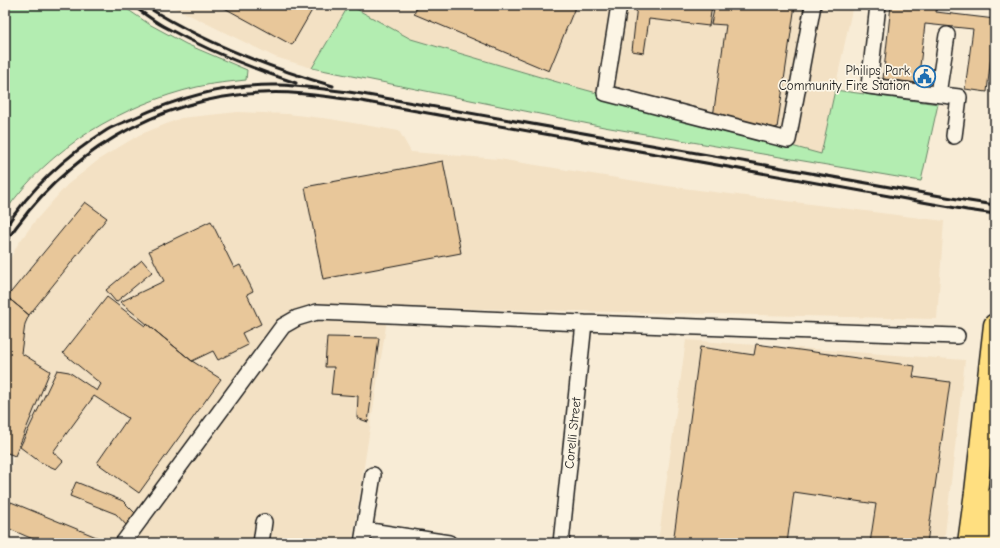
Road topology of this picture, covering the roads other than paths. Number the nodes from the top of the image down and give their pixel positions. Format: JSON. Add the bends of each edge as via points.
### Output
{"nodes":[{"id":1,"x":619,"y":5,"type":"edge"},
{"id":2,"x":813,"y":5,"type":"edge"},
{"id":3,"x":878,"y":5,"type":"edge"},
{"id":4,"x":947,"y":35,"type":"dead end"},
{"id":5,"x":938,"y":94,"type":"junction"},
{"id":6,"x":954,"y":136,"type":"dead end"},
{"id":7,"x":584,"y":323,"type":"junction"},
{"id":8,"x":995,"y":325,"type":"edge"},
{"id":9,"x":957,"y":336,"type":"dead end"},
{"id":10,"x":372,"y":475,"type":"dead end"},
{"id":11,"x":995,"y":499,"type":"edge"},
{"id":12,"x":264,"y":522,"type":"dead end"},
{"id":13,"x":363,"y":537,"type":"edge"},
{"id":14,"x":123,"y":543,"type":"edge"},
{"id":15,"x":261,"y":543,"type":"edge"},
{"id":16,"x":449,"y":543,"type":"edge"},
{"id":17,"x":561,"y":543,"type":"edge"},
{"id":18,"x":969,"y":543,"type":"edge"},
{"id":19,"x":988,"y":543,"type":"edge"}],
"edges":[{"from":1,"to":2,"type":"street","via":[[605,93],[788,140]]},
{"from":3,"to":5,"type":"street","via":[[869,86]]},
{"from":4,"to":5,"type":"street"},
{"from":5,"to":6,"type":"street","via":[[959,97]]},
{"from":7,"to":9,"type":"street"},
{"from":7,"to":14,"type":"street","via":[[317,312],[297,318],[283,326]]},
{"from":7,"to":17,"type":"street","name":"Corelli Street"},
{"from":8,"to":18,"type":"highway"},
{"from":10,"to":13,"type":"street"},
{"from":11,"to":19,"type":"highway"},
{"from":12,"to":15,"type":"street"},
{"from":13,"to":16,"type":"street"}]}
